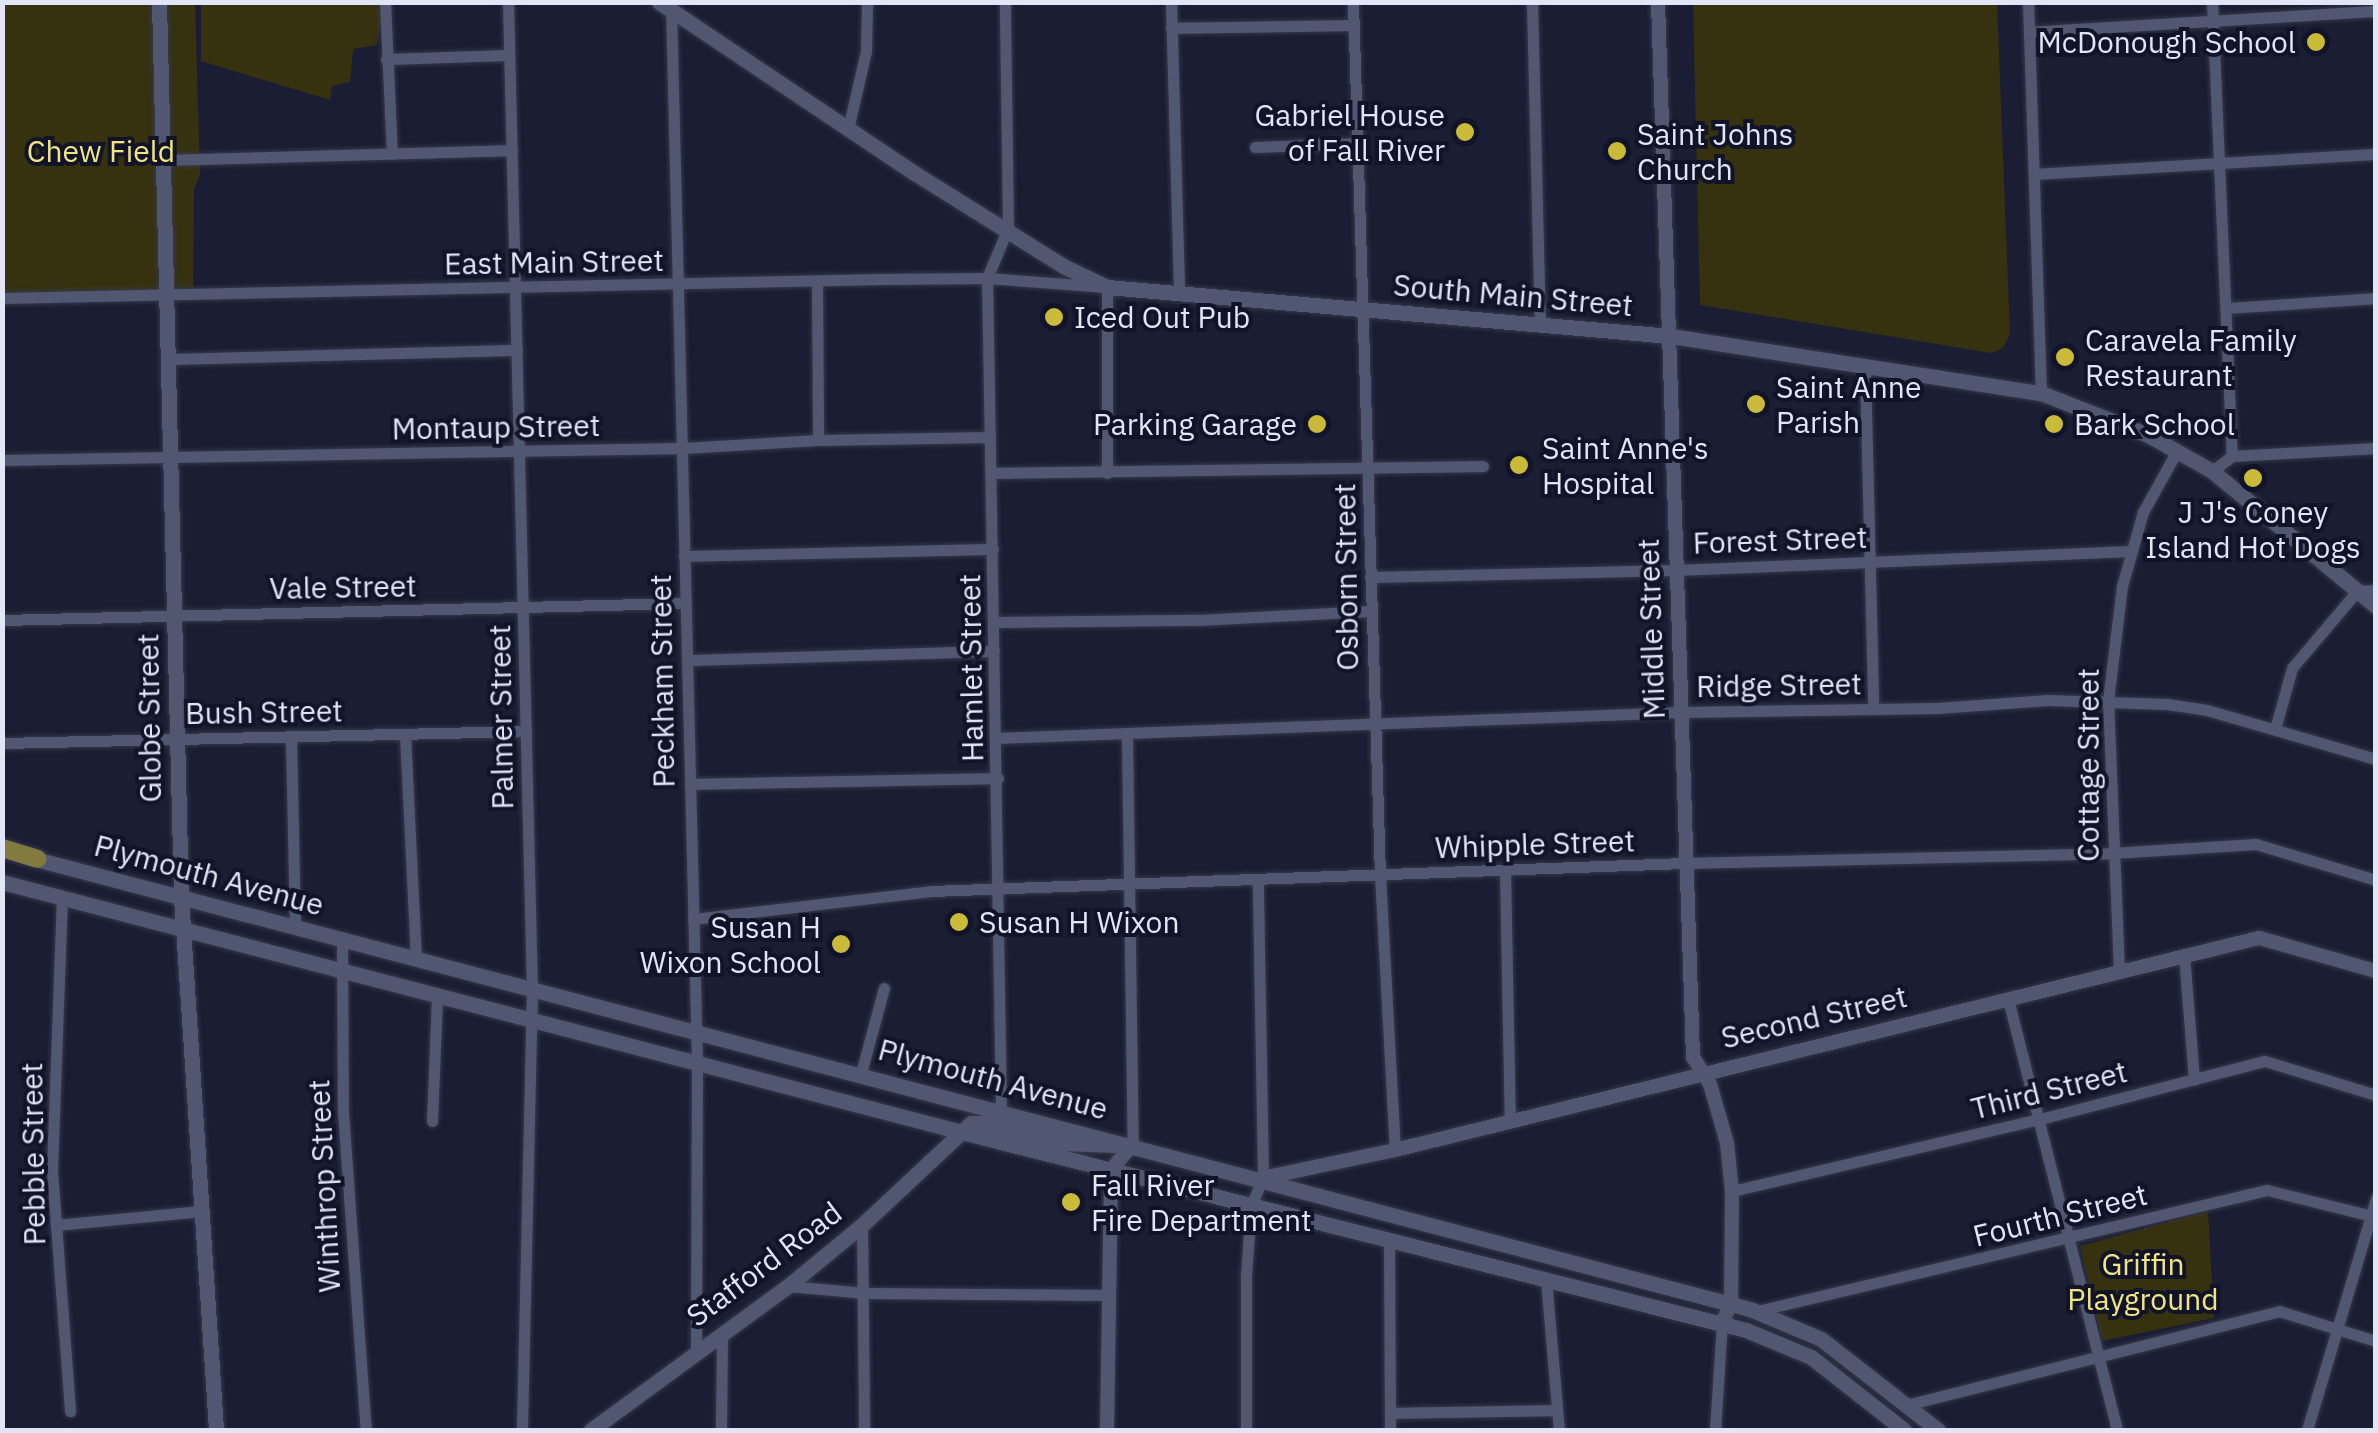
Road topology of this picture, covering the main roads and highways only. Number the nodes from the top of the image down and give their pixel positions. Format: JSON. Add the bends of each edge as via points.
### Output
{"nodes":[{"id":1,"x":158,"y":2,"type":"edge"},
{"id":2,"x":667,"y":5,"type":"edge"},
{"id":3,"x":2376,"y":606,"type":"edge"},
{"id":4,"x":2,"y":850,"type":"edge"},
{"id":5,"x":37,"y":859,"type":"joint"},
{"id":6,"x":2,"y":882,"type":"edge"},
{"id":7,"x":182,"y":896,"type":"junction"},
{"id":8,"x":186,"y":930,"type":"junction"},
{"id":9,"x":962,"y":1132,"type":"junction"},
{"id":10,"x":1134,"y":1144,"type":"junction"},
{"id":11,"x":216,"y":1430,"type":"edge"},
{"id":12,"x":591,"y":1430,"type":"edge"},
{"id":13,"x":1904,"y":1430,"type":"edge"},
{"id":14,"x":1938,"y":1430,"type":"edge"}],
"edges":[{"from":1,"to":7,"type":"main road","name":"Globe Street"},
{"from":2,"to":3,"type":"main road","name":"South Main Street","via":[[848,129],[1106,288],[1671,336],[2041,393],[2113,420],[2212,471]]},
{"from":4,"to":5,"type":"main road"},
{"from":5,"to":7,"type":"main road","name":"Plymouth Avenue"},
{"from":6,"to":8,"type":"main road","name":"Plymouth Avenue"},
{"from":7,"to":8,"type":"main road","name":"Globe Street"},
{"from":7,"to":10,"type":"main road","name":"Plymouth Avenue"},
{"from":8,"to":9,"type":"main road","name":"Plymouth Avenue"},
{"from":8,"to":11,"type":"main road","name":"Globe Street"},
{"from":9,"to":10,"type":"main road","via":[[980,1122],[1062,1143]]},
{"from":9,"to":12,"type":"main road","name":"Stafford Road","via":[[788,1286]]},
{"from":9,"to":13,"type":"main road","name":"Plymouth Avenue","via":[[1774,1339],[1811,1357]]},
{"from":10,"to":14,"type":"main road","name":"Plymouth Avenue","via":[[1756,1311],[1822,1339]]}]}
